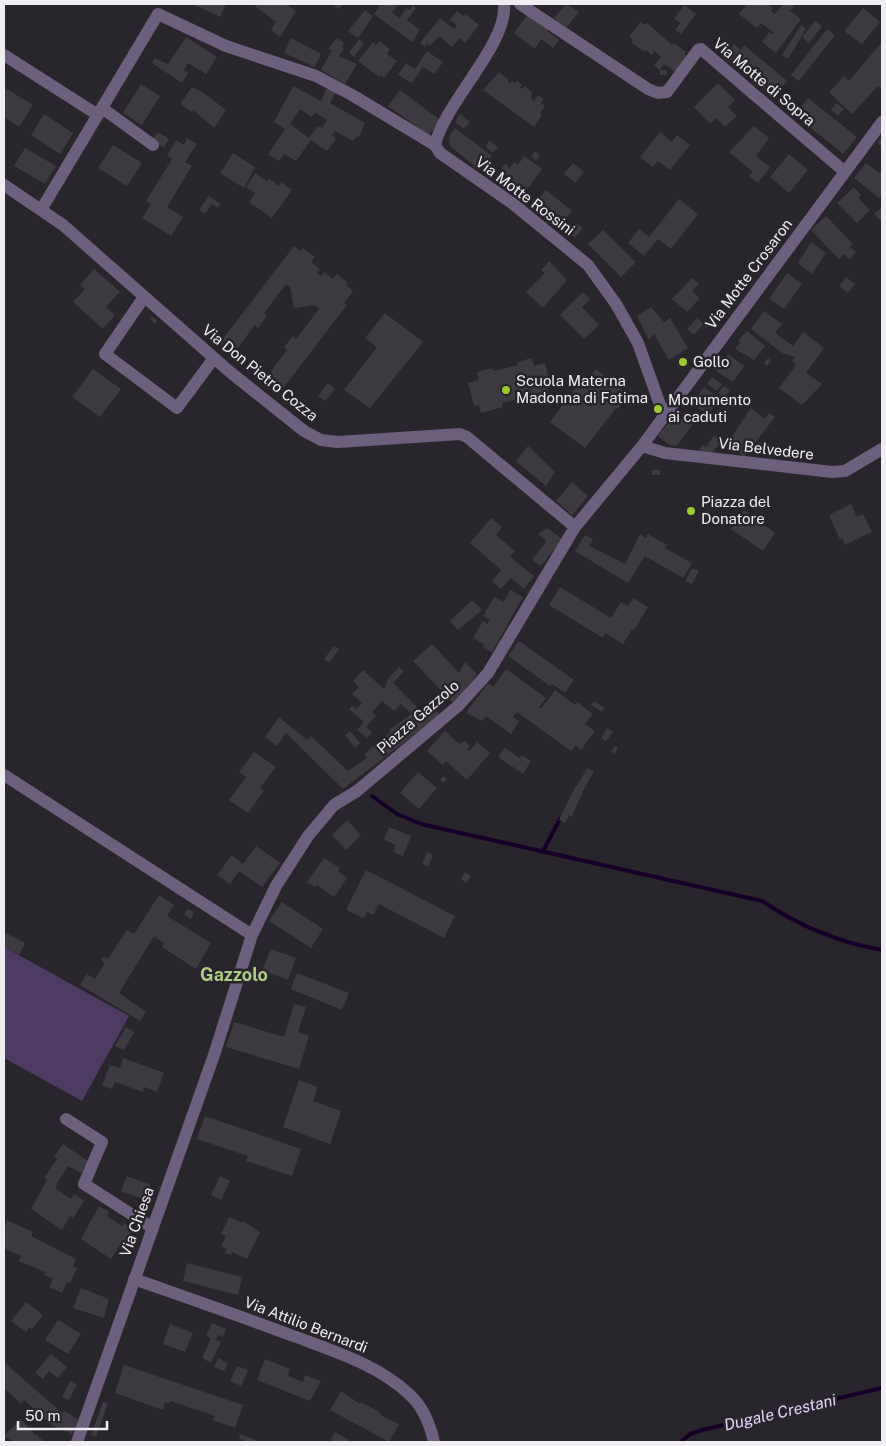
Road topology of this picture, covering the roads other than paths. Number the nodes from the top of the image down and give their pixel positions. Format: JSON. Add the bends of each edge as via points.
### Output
{"nodes":[{"id":1,"x":504,"y":4,"type":"edge"},
{"id":2,"x":520,"y":4,"type":"edge"},
{"id":3,"x":4,"y":55,"type":"edge"},
{"id":4,"x":100,"y":111,"type":"junction"},
{"id":5,"x":882,"y":122,"type":"edge"},
{"id":6,"x":153,"y":145,"type":"dead end"},
{"id":7,"x":435,"y":145,"type":"junction"},
{"id":8,"x":845,"y":172,"type":"junction"},
{"id":9,"x":4,"y":186,"type":"edge"},
{"id":10,"x":41,"y":210,"type":"junction"},
{"id":11,"x":144,"y":297,"type":"junction"},
{"id":12,"x":214,"y":358,"type":"junction"},
{"id":13,"x":664,"y":416,"type":"junction"},
{"id":14,"x":642,"y":446,"type":"junction"},
{"id":15,"x":882,"y":449,"type":"edge"},
{"id":16,"x":575,"y":527,"type":"junction"},
{"id":17,"x":4,"y":775,"type":"edge"},
{"id":18,"x":252,"y":935,"type":"junction"},
{"id":19,"x":228,"y":1012,"type":"joint"},
{"id":20,"x":66,"y":1119,"type":"dead end"},
{"id":21,"x":153,"y":1228,"type":"junction"},
{"id":22,"x":134,"y":1279,"type":"junction"},
{"id":23,"x":77,"y":1442,"type":"edge"},
{"id":24,"x":434,"y":1442,"type":"edge"}],
"edges":[{"from":1,"to":7,"type":"street","via":[[502,26],[442,126]]},
{"from":2,"to":8,"type":"street","name":"Via Motte di Sopra","via":[[658,93],[667,92],[698,50],[704,50]]},
{"from":3,"to":4,"type":"street"},
{"from":4,"to":6,"type":"street"},
{"from":4,"to":7,"type":"street","name":"Via Motte Rossini","via":[[158,14],[226,46],[316,76]]},
{"from":4,"to":10,"type":"street"},
{"from":5,"to":8,"type":"street","name":"Via Motte Crosaron"},
{"from":7,"to":13,"type":"street","name":"Via Motte Rossini","via":[[440,153],[512,203],[588,265],[616,304],[638,343]]},
{"from":8,"to":13,"type":"street","name":"Via Motte Crosaron"},
{"from":9,"to":10,"type":"street","name":"Via Don Pietro Cozza"},
{"from":10,"to":11,"type":"street","name":"Via Don Pietro Cozza","via":[[63,225]]},
{"from":11,"to":12,"type":"street","name":"Via Don Pietro Cozza"},
{"from":11,"to":12,"type":"street","via":[[105,354],[177,408]]},
{"from":12,"to":16,"type":"street","name":"Via Don Pietro Cozza","via":[[304,431],[321,440],[338,442],[450,434],[468,437]]},
{"from":13,"to":14,"type":"street","name":"Via Motte Crosaron"},
{"from":14,"to":15,"type":"street","name":"Via Belvedere","via":[[665,453],[832,472],[845,471]]},
{"from":14,"to":16,"type":"street","name":"Piazza Gazzolo"},
{"from":16,"to":18,"type":"street","name":"Piazza Gazzolo","via":[[488,673],[451,711],[357,791],[334,805],[308,836],[276,886]]},
{"from":17,"to":18,"type":"street"},
{"from":18,"to":19,"type":"street","name":"Piazza Gazzolo"},
{"from":19,"to":21,"type":"street","name":"Via Chiesa"},
{"from":20,"to":21,"type":"street","via":[[102,1142],[84,1184]]},
{"from":21,"to":22,"type":"street","name":"Via Chiesa"},
{"from":22,"to":23,"type":"street","name":"Via Chiesa"},
{"from":22,"to":24,"type":"street","name":"Via Attilio Bernardi","via":[[348,1356],[397,1384],[421,1408]]}]}
